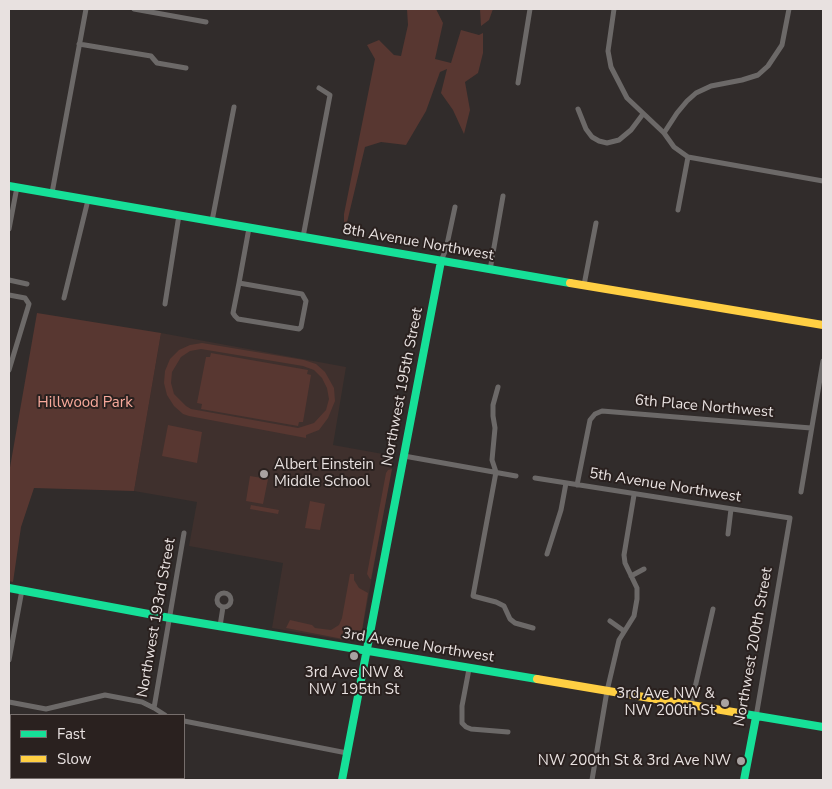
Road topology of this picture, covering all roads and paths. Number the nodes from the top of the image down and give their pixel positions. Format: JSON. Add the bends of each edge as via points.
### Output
{"nodes":[{"id":1,"x":86,"y":9,"type":"edge"},
{"id":2,"x":134,"y":9,"type":"edge"},
{"id":3,"x":530,"y":9,"type":"edge"},
{"id":4,"x":614,"y":9,"type":"edge"},
{"id":5,"x":789,"y":9,"type":"edge"},
{"id":6,"x":206,"y":22,"type":"dead end"},
{"id":7,"x":79,"y":44,"type":"junction"},
{"id":8,"x":186,"y":68,"type":"dead end"},
{"id":9,"x":518,"y":83,"type":"dead end"},
{"id":10,"x":319,"y":88,"type":"dead end"},
{"id":11,"x":234,"y":107,"type":"dead end"},
{"id":12,"x":578,"y":109,"type":"dead end"},
{"id":13,"x":643,"y":114,"type":"junction"},
{"id":14,"x":664,"y":133,"type":"junction"},
{"id":15,"x":688,"y":157,"type":"junction"},
{"id":16,"x":823,"y":181,"type":"edge"},
{"id":17,"x":13,"y":186,"type":"edge"},
{"id":18,"x":52,"y":193,"type":"junction"},
{"id":19,"x":503,"y":196,"type":"dead end"},
{"id":20,"x":88,"y":200,"type":"junction"},
{"id":21,"x":455,"y":207,"type":"dead end"},
{"id":22,"x":678,"y":210,"type":"dead end"},
{"id":23,"x":180,"y":216,"type":"junction"},
{"id":24,"x":212,"y":221,"type":"junction"},
{"id":25,"x":596,"y":223,"type":"dead end"},
{"id":26,"x":249,"y":228,"type":"junction"},
{"id":27,"x":9,"y":229,"type":"edge"},
{"id":28,"x":303,"y":237,"type":"junction"},
{"id":29,"x":441,"y":261,"type":"junction"},
{"id":30,"x":490,"y":270,"type":"junction"},
{"id":31,"x":9,"y":280,"type":"edge"},
{"id":32,"x":27,"y":284,"type":"dead end"},
{"id":33,"x":239,"y":284,"type":"junction"},
{"id":34,"x":584,"y":285,"type":"junction"},
{"id":35,"x":9,"y":295,"type":"edge"},
{"id":36,"x":64,"y":298,"type":"dead end"},
{"id":37,"x":165,"y":304,"type":"dead end"},
{"id":38,"x":823,"y":325,"type":"edge"},
{"id":39,"x":823,"y":361,"type":"edge"},
{"id":40,"x":9,"y":370,"type":"edge"},
{"id":41,"x":498,"y":387,"type":"dead end"},
{"id":42,"x":811,"y":428,"type":"junction"},
{"id":43,"x":404,"y":456,"type":"junction"},
{"id":44,"x":496,"y":472,"type":"junction"},
{"id":45,"x":516,"y":476,"type":"dead end"},
{"id":46,"x":535,"y":478,"type":"dead end"},
{"id":47,"x":566,"y":483,"type":"junction"},
{"id":48,"x":578,"y":485,"type":"junction"},
{"id":49,"x":801,"y":492,"type":"dead end"},
{"id":50,"x":634,"y":495,"type":"junction"},
{"id":51,"x":731,"y":509,"type":"junction"},
{"id":52,"x":790,"y":518,"type":"joint"},
{"id":53,"x":184,"y":533,"type":"dead end"},
{"id":54,"x":728,"y":534,"type":"dead end"},
{"id":55,"x":547,"y":554,"type":"dead end"},
{"id":56,"x":644,"y":569,"type":"dead end"},
{"id":57,"x":631,"y":576,"type":"junction"},
{"id":58,"x":9,"y":588,"type":"edge"},
{"id":59,"x":22,"y":590,"type":"junction"},
{"id":60,"x":223,"y":607,"type":"dead end"},
{"id":61,"x":713,"y":609,"type":"dead end"},
{"id":62,"x":170,"y":618,"type":"junction"},
{"id":63,"x":610,"y":620,"type":"dead end"},
{"id":64,"x":220,"y":626,"type":"junction"},
{"id":65,"x":533,"y":628,"type":"dead end"},
{"id":66,"x":624,"y":631,"type":"junction"},
{"id":67,"x":366,"y":652,"type":"junction"},
{"id":68,"x":9,"y":660,"type":"edge"},
{"id":69,"x":469,"y":668,"type":"junction"},
{"id":70,"x":607,"y":691,"type":"junction"},
{"id":71,"x":9,"y":702,"type":"edge"},
{"id":72,"x":692,"y":705,"type":"junction"},
{"id":73,"x":154,"y":708,"type":"junction"},
{"id":74,"x":163,"y":714,"type":"edge"},
{"id":75,"x":756,"y":716,"type":"junction"},
{"id":76,"x":185,"y":721,"type":"edge"},
{"id":77,"x":823,"y":727,"type":"edge"},
{"id":78,"x":508,"y":732,"type":"dead end"},
{"id":79,"x":347,"y":753,"type":"junction"},
{"id":80,"x":342,"y":780,"type":"edge"},
{"id":81,"x":592,"y":780,"type":"edge"},
{"id":82,"x":744,"y":780,"type":"edge"}],
"edges":[{"from":1,"to":7,"type":"street"},
{"from":2,"to":6,"type":"street"},
{"from":3,"to":9,"type":"street"},
{"from":4,"to":13,"type":"street","via":[[608,51],[610,67],[627,98]]},
{"from":5,"to":14,"type":"street","via":[[782,45],[768,66],[758,75],[696,92]]},
{"from":7,"to":8,"type":"street","via":[[151,56],[157,63]]},
{"from":7,"to":18,"type":"street"},
{"from":10,"to":28,"type":"street","via":[[330,95]]},
{"from":11,"to":24,"type":"street"},
{"from":12,"to":13,"type":"street","via":[[592,137],[608,143],[620,140]]},
{"from":13,"to":14,"type":"street"},
{"from":14,"to":15,"type":"street","via":[[674,147]]},
{"from":15,"to":16,"type":"street"},
{"from":15,"to":22,"type":"street"},
{"from":17,"to":18,"type":"street","name":"8th Avenue Northwest"},
{"from":17,"to":27,"type":"street"},
{"from":18,"to":20,"type":"street","name":"8th Avenue Northwest"},
{"from":19,"to":30,"type":"street"},
{"from":20,"to":23,"type":"street","name":"8th Avenue Northwest"},
{"from":20,"to":36,"type":"street"},
{"from":21,"to":29,"type":"street","name":"Northwest 195th Street"},
{"from":23,"to":24,"type":"street","name":"8th Avenue Northwest"},
{"from":23,"to":37,"type":"street"},
{"from":24,"to":26,"type":"street","name":"8th Avenue Northwest"},
{"from":25,"to":34,"type":"street"},
{"from":26,"to":28,"type":"street","name":"8th Avenue Northwest"},
{"from":26,"to":33,"type":"street"},
{"from":28,"to":29,"type":"street","name":"8th Avenue Northwest"},
{"from":29,"to":30,"type":"street","name":"8th Avenue Northwest"},
{"from":29,"to":43,"type":"street","name":"Northwest 195th Street"},
{"from":30,"to":34,"type":"street","name":"8th Avenue Northwest"},
{"from":31,"to":32,"type":"street"},
{"from":33,"to":33,"type":"street","via":[[233,313],[238,319],[299,329],[306,301],[302,294]]},
{"from":34,"to":38,"type":"street","name":"8th Avenue Northwest"},
{"from":35,"to":40,"type":"street","via":[[25,298],[29,304]]},
{"from":39,"to":42,"type":"street"},
{"from":41,"to":44,"type":"street","via":[[493,405],[496,428],[492,460]]},
{"from":42,"to":48,"type":"street","name":"6th Place Northwest","via":[[602,411],[590,420]]},
{"from":42,"to":49,"type":"street"},
{"from":43,"to":44,"type":"street"},
{"from":43,"to":67,"type":"street","name":"Northwest 195th Street"},
{"from":44,"to":45,"type":"street"},
{"from":44,"to":65,"type":"street","via":[[473,596],[504,606],[515,623]]},
{"from":46,"to":47,"type":"street","name":"5th Avenue Northwest"},
{"from":47,"to":48,"type":"street","name":"5th Avenue Northwest"},
{"from":47,"to":55,"type":"street"},
{"from":48,"to":50,"type":"street","name":"5th Avenue Northwest"},
{"from":50,"to":51,"type":"street","name":"5th Avenue Northwest"},
{"from":50,"to":57,"type":"street","via":[[624,555]]},
{"from":51,"to":52,"type":"street","name":"5th Avenue Northwest"},
{"from":51,"to":54,"type":"street"},
{"from":52,"to":75,"type":"street","name":"Northwest 200th Street"},
{"from":53,"to":62,"type":"street","name":"Northwest 193rd Street"},
{"from":56,"to":57,"type":"street"},
{"from":57,"to":66,"type":"street","via":[[637,588],[637,599],[634,616]]},
{"from":58,"to":59,"type":"street","name":"3rd Avenue Northwest"},
{"from":59,"to":62,"type":"street","name":"3rd Avenue Northwest"},
{"from":59,"to":68,"type":"street"},
{"from":60,"to":64,"type":"street"},
{"from":61,"to":72,"type":"street"},
{"from":62,"to":64,"type":"street","name":"3rd Avenue Northwest"},
{"from":62,"to":73,"type":"street","name":"Northwest 193rd Street"},
{"from":63,"to":66,"type":"street"},
{"from":64,"to":67,"type":"street","name":"3rd Avenue Northwest"},
{"from":66,"to":70,"type":"street"},
{"from":67,"to":69,"type":"street","name":"3rd Avenue Northwest"},
{"from":67,"to":79,"type":"street","name":"Northwest 195th Street"},
{"from":69,"to":70,"type":"street","name":"3rd Avenue Northwest"},
{"from":69,"to":78,"type":"street","via":[[462,723],[471,730]]},
{"from":70,"to":72,"type":"street","name":"3rd Avenue Northwest"},
{"from":70,"to":81,"type":"street"},
{"from":71,"to":73,"type":"street","via":[[46,709],[105,695],[134,700]]},
{"from":72,"to":75,"type":"street","name":"3rd Avenue Northwest"},
{"from":73,"to":74,"type":"street"},
{"from":75,"to":77,"type":"street","name":"3rd Avenue Northwest"},
{"from":75,"to":82,"type":"street","name":"Northwest 200th Street"},
{"from":76,"to":79,"type":"street"},
{"from":79,"to":80,"type":"street","name":"Northwest 195th Street"}]}
